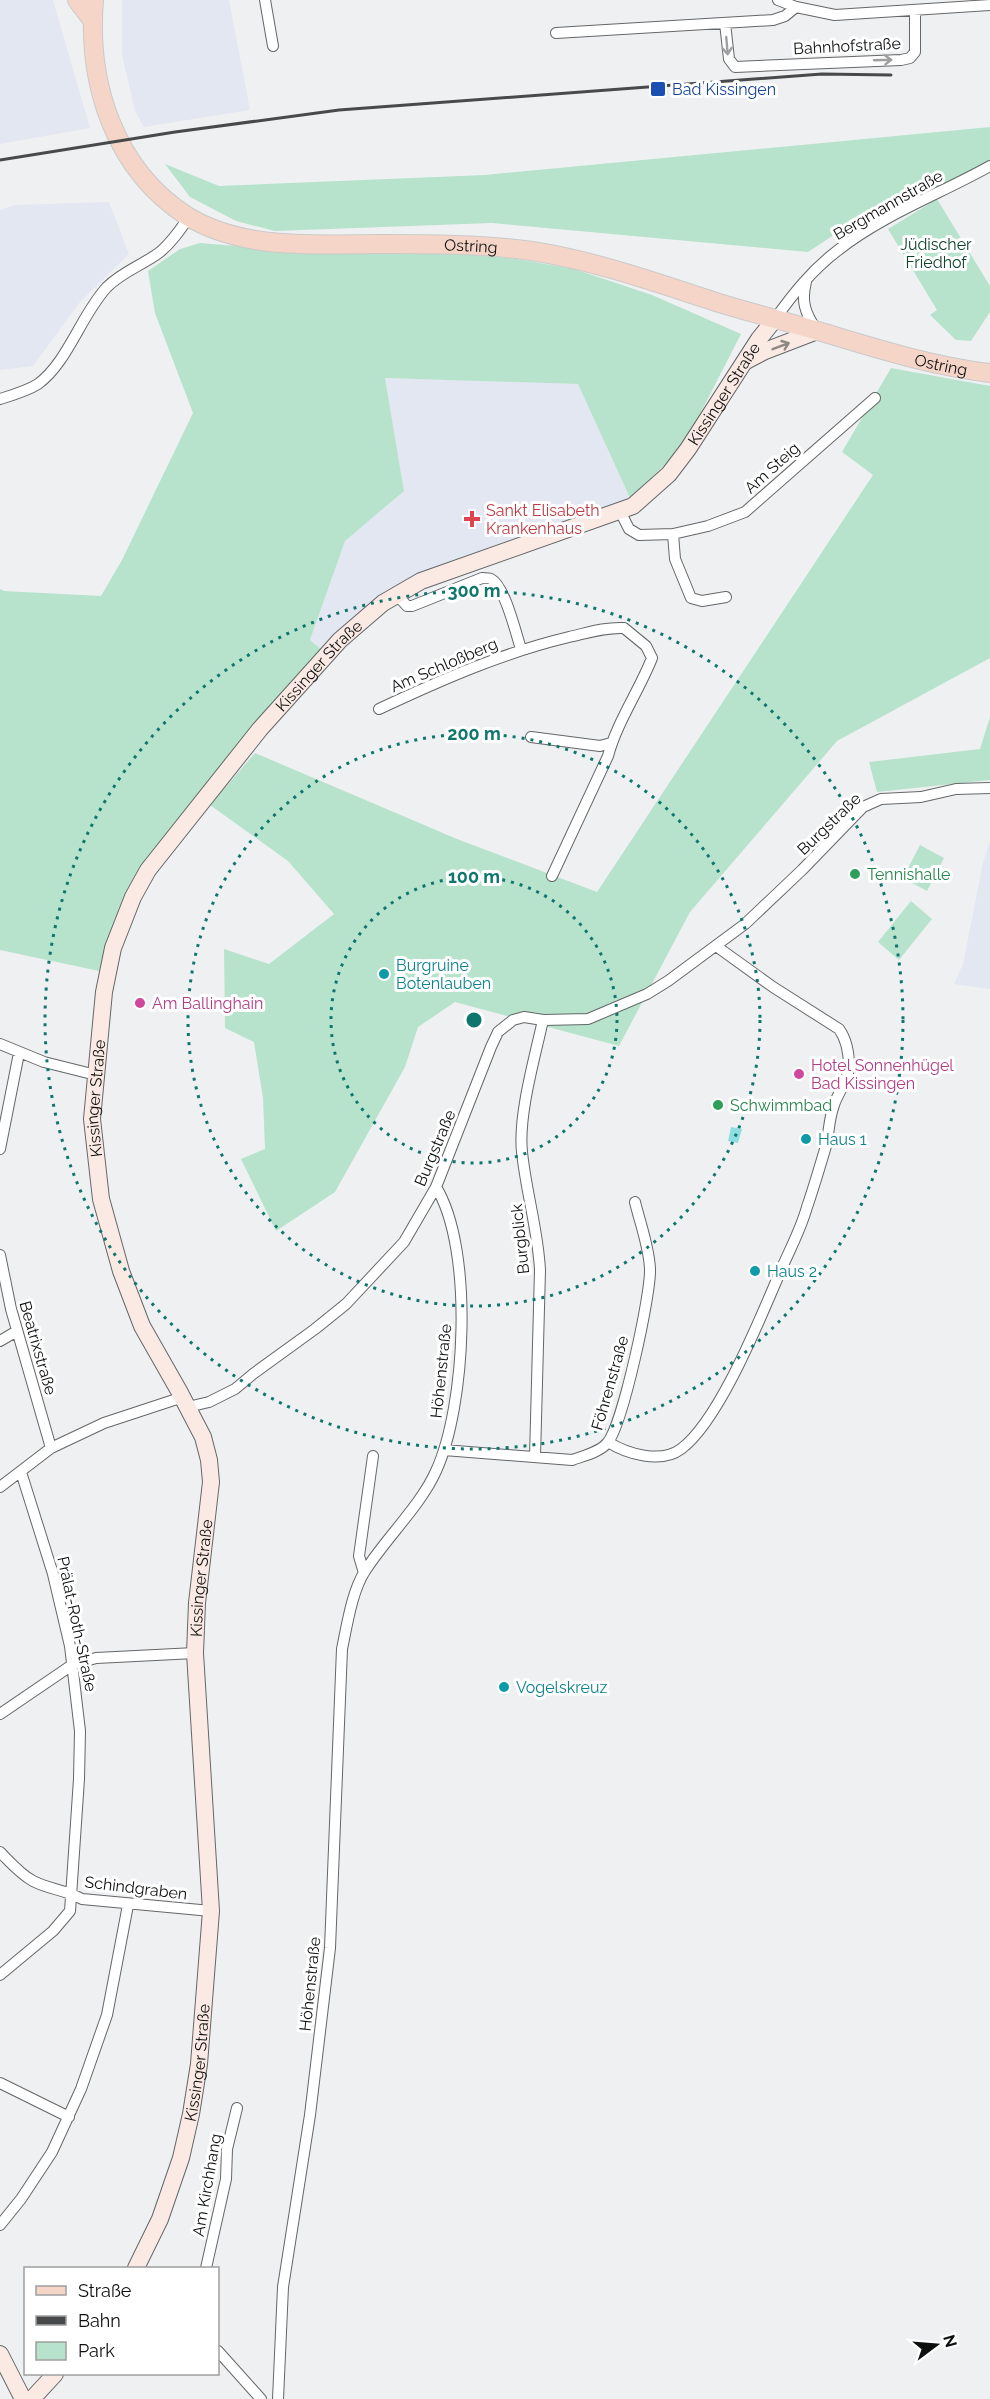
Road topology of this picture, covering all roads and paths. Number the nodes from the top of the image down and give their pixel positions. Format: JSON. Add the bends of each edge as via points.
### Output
{"nodes":[{"id":1,"x":77,"y":0,"type":"edge"},
{"id":2,"x":94,"y":0,"type":"edge"},
{"id":3,"x":265,"y":0,"type":"edge"},
{"id":4,"x":778,"y":0,"type":"edge"},
{"id":5,"x":990,"y":5,"type":"edge"},
{"id":6,"x":796,"y":7,"type":"junction"},
{"id":7,"x":915,"y":10,"type":"junction"},
{"id":8,"x":92,"y":20,"type":"junction"},
{"id":9,"x":725,"y":22,"type":"junction"},
{"id":10,"x":556,"y":33,"type":"dead end"},
{"id":11,"x":273,"y":46,"type":"dead end"},
{"id":12,"x":990,"y":166,"type":"edge"},
{"id":13,"x":189,"y":217,"type":"junction"},
{"id":14,"x":806,"y":279,"type":"junction"},
{"id":15,"x":775,"y":319,"type":"junction"},
{"id":16,"x":817,"y":331,"type":"junction"},
{"id":17,"x":745,"y":362,"type":"junction"},
{"id":18,"x":990,"y":373,"type":"edge"},
{"id":19,"x":874,"y":398,"type":"dead end"},
{"id":20,"x":0,"y":399,"type":"edge"},
{"id":21,"x":622,"y":511,"type":"junction"},
{"id":22,"x":673,"y":534,"type":"junction"},
{"id":23,"x":396,"y":594,"type":"junction"},
{"id":24,"x":726,"y":597,"type":"dead end"},
{"id":25,"x":521,"y":649,"type":"junction"},
{"id":26,"x":379,"y":710,"type":"dead end"},
{"id":27,"x":531,"y":737,"type":"dead end"},
{"id":28,"x":611,"y":743,"type":"junction"},
{"id":29,"x":990,"y":789,"type":"edge"},
{"id":30,"x":552,"y":876,"type":"dead end"},
{"id":31,"x":717,"y":946,"type":"junction"},
{"id":32,"x":543,"y":1020,"type":"junction"},
{"id":33,"x":0,"y":1044,"type":"edge"},
{"id":34,"x":19,"y":1053,"type":"junction"},
{"id":35,"x":96,"y":1075,"type":"junction"},
{"id":36,"x":0,"y":1149,"type":"edge"},
{"id":37,"x":436,"y":1187,"type":"junction"},
{"id":38,"x":634,"y":1202,"type":"dead end"},
{"id":39,"x":0,"y":1255,"type":"edge"},
{"id":40,"x":17,"y":1332,"type":"junction"},
{"id":41,"x":0,"y":1341,"type":"edge"},
{"id":42,"x":186,"y":1402,"type":"junction"},
{"id":43,"x":608,"y":1442,"type":"junction"},
{"id":44,"x":51,"y":1448,"type":"junction"},
{"id":45,"x":444,"y":1450,"type":"junction"},
{"id":46,"x":373,"y":1456,"type":"dead end"},
{"id":47,"x":535,"y":1457,"type":"junction"},
{"id":48,"x":21,"y":1472,"type":"junction"},
{"id":49,"x":0,"y":1487,"type":"edge"},
{"id":50,"x":364,"y":1573,"type":"junction"},
{"id":51,"x":195,"y":1653,"type":"junction"},
{"id":52,"x":72,"y":1665,"type":"junction"},
{"id":53,"x":0,"y":1714,"type":"edge"},
{"id":54,"x":0,"y":1852,"type":"edge"},
{"id":55,"x":72,"y":1893,"type":"junction"},
{"id":56,"x":128,"y":1905,"type":"junction"},
{"id":57,"x":210,"y":1911,"type":"junction"},
{"id":58,"x":0,"y":1975,"type":"edge"},
{"id":59,"x":0,"y":2083,"type":"edge"},
{"id":60,"x":237,"y":2108,"type":"dead end"},
{"id":61,"x":69,"y":2117,"type":"junction"},
{"id":62,"x":0,"y":2225,"type":"edge"},
{"id":63,"x":136,"y":2267,"type":"edge"},
{"id":64,"x":206,"y":2267,"type":"edge"},
{"id":65,"x":219,"y":2352,"type":"edge"},
{"id":66,"x":0,"y":2354,"type":"edge"},
{"id":67,"x":53,"y":2375,"type":"edge"},
{"id":68,"x":23,"y":2399,"type":"edge"},
{"id":69,"x":32,"y":2399,"type":"edge"},
{"id":70,"x":261,"y":2399,"type":"edge"},
{"id":71,"x":278,"y":2399,"type":"edge"}],
"edges":[{"from":1,"to":8,"type":"main road"},
{"from":2,"to":8,"type":"main road","name":"Ostring"},
{"from":3,"to":11,"type":"street"},
{"from":4,"to":6,"type":"street"},
{"from":5,"to":7,"type":"street","name":"Bahnhofstraße"},
{"from":6,"to":7,"type":"street","name":"Bahnhofstraße","via":[[835,15]]},
{"from":6,"to":9,"type":"street","name":"Bahnhofstraße","via":[[773,20]]},
{"from":9,"to":7,"type":"street","name":"Bahnhofstraße","one_way":true,"via":[[729,59],[735,67],[910,58],[917,44]]},
{"from":8,"to":13,"type":"main road","name":"Ostring","via":[[100,98],[111,124],[141,174]]},
{"from":9,"to":10,"type":"street"},
{"from":12,"to":14,"type":"street","name":"Bergmannstraße","via":[[863,233]]},
{"from":13,"to":15,"type":"main road","name":"Ostring","via":[[230,234],[280,244],[429,244],[532,251],[623,272]]},
{"from":13,"to":20,"type":"street","via":[[158,253],[125,271],[108,286],[46,377],[29,389]]},
{"from":14,"to":15,"type":"street","name":"Bergmannstraße"},
{"from":14,"to":16,"type":"street","via":[[804,308]]},
{"from":15,"to":16,"type":"main road","name":"Ostring"},
{"from":15,"to":17,"type":"street","name":"Kissinger Straße"},
{"from":17,"to":16,"type":"street","one_way":true},
{"from":16,"to":18,"type":"main road","name":"Ostring","via":[[919,360]]},
{"from":17,"to":21,"type":"street","name":"Kissinger Straße","via":[[669,474]]},
{"from":19,"to":22,"type":"street","name":"Am Steig","via":[[745,512]]},
{"from":21,"to":22,"type":"street","name":"Am Steig","via":[[629,530],[639,535]]},
{"from":21,"to":23,"type":"street","name":"Kissinger Straße","via":[[459,567]]},
{"from":22,"to":24,"type":"street","via":[[675,559],[691,598],[702,601]]},
{"from":23,"to":25,"type":"street","name":"Am Schloßberg","via":[[406,606],[412,606],[490,578],[503,595]]},
{"from":23,"to":35,"type":"street","name":"Kissinger Straße","via":[[324,657],[260,729],[148,870],[133,897],[108,966]]},
{"from":25,"to":26,"type":"street","name":"Am Schloßberg","via":[[446,677]]},
{"from":25,"to":28,"type":"street","name":"Am Schloßberg","via":[[616,628],[624,628],[646,646],[652,658]]},
{"from":27,"to":28,"type":"street","via":[[600,746]]},
{"from":28,"to":30,"type":"street","name":"Am Schloßberg"},
{"from":29,"to":31,"type":"street","name":"Burgstraße","via":[[956,789],[921,797],[881,799],[863,807],[795,877]]},
{"from":31,"to":32,"type":"street","name":"Burgstraße","via":[[668,981],[588,1019]]},
{"from":31,"to":43,"type":"street","via":[[839,1029],[845,1038],[849,1068],[833,1106],[806,1210],[744,1352],[712,1411],[680,1450],[662,1457],[618,1448]]},
{"from":32,"to":37,"type":"street","name":"Burgstraße","via":[[524,1017],[498,1032]]},
{"from":32,"to":47,"type":"street","name":"Burgblick","via":[[528,1089],[522,1151],[540,1270]]},
{"from":33,"to":34,"type":"street"},
{"from":34,"to":35,"type":"street"},
{"from":34,"to":36,"type":"street"},
{"from":35,"to":42,"type":"street","name":"Kissinger Straße","via":[[92,1119],[106,1221],[142,1326]]},
{"from":37,"to":42,"type":"street","name":"Burgstraße","via":[[404,1242],[346,1304],[236,1389],[209,1402]]},
{"from":37,"to":45,"type":"street","name":"Höhenstraße","via":[[448,1210],[462,1311],[457,1389]]},
{"from":38,"to":43,"type":"street","name":"Föhrenstraße","via":[[650,1269],[639,1340]]},
{"from":39,"to":40,"type":"street","name":"Beatrixstraße"},
{"from":40,"to":41,"type":"street"},
{"from":40,"to":44,"type":"street","name":"Beatrixstraße"},
{"from":42,"to":44,"type":"street","name":"Burgstraße","via":[[104,1423]]},
{"from":42,"to":51,"type":"street","name":"Kissinger Straße","via":[[203,1437],[212,1482]]},
{"from":43,"to":47,"type":"street","name":"Föhrenstraße","via":[[572,1460]]},
{"from":44,"to":48,"type":"street","name":"Burgstraße"},
{"from":45,"to":47,"type":"street","name":"Föhrenstraße"},
{"from":45,"to":50,"type":"street","name":"Höhenstraße","via":[[425,1490]]},
{"from":46,"to":50,"type":"street","name":"Höhenstraße","via":[[359,1556]]},
{"from":48,"to":49,"type":"street","name":"Burgstraße"},
{"from":48,"to":52,"type":"street","name":"Prälat-Roth-Straße","via":[[53,1574]]},
{"from":50,"to":71,"type":"street","name":"Höhenstraße","via":[[342,1648],[330,1948],[310,2115],[283,2287]]},
{"from":51,"to":52,"type":"street","via":[[96,1658]]},
{"from":51,"to":57,"type":"street","name":"Kissinger Straße"},
{"from":52,"to":53,"type":"street"},
{"from":52,"to":55,"type":"street","name":"Prälat-Roth-Straße","via":[[80,1731]]},
{"from":54,"to":55,"type":"street","name":"Schindgraben","via":[[33,1881]]},
{"from":55,"to":56,"type":"street","name":"Schindgraben","via":[[82,1899]]},
{"from":55,"to":58,"type":"street","name":"Prälat-Roth-Straße","via":[[70,1911],[59,1925]]},
{"from":56,"to":57,"type":"street","name":"Schindgraben"},
{"from":56,"to":61,"type":"street","via":[[107,2014]]},
{"from":57,"to":63,"type":"street","name":"Kissinger Straße","via":[[199,2064],[191,2114],[160,2219]]},
{"from":59,"to":61,"type":"street"},
{"from":60,"to":64,"type":"street","name":"Am Kirchhang"},
{"from":61,"to":62,"type":"street","via":[[52,2152]]},
{"from":65,"to":70,"type":"street"},
{"from":66,"to":68,"type":"street"},
{"from":67,"to":69,"type":"street"}]}
